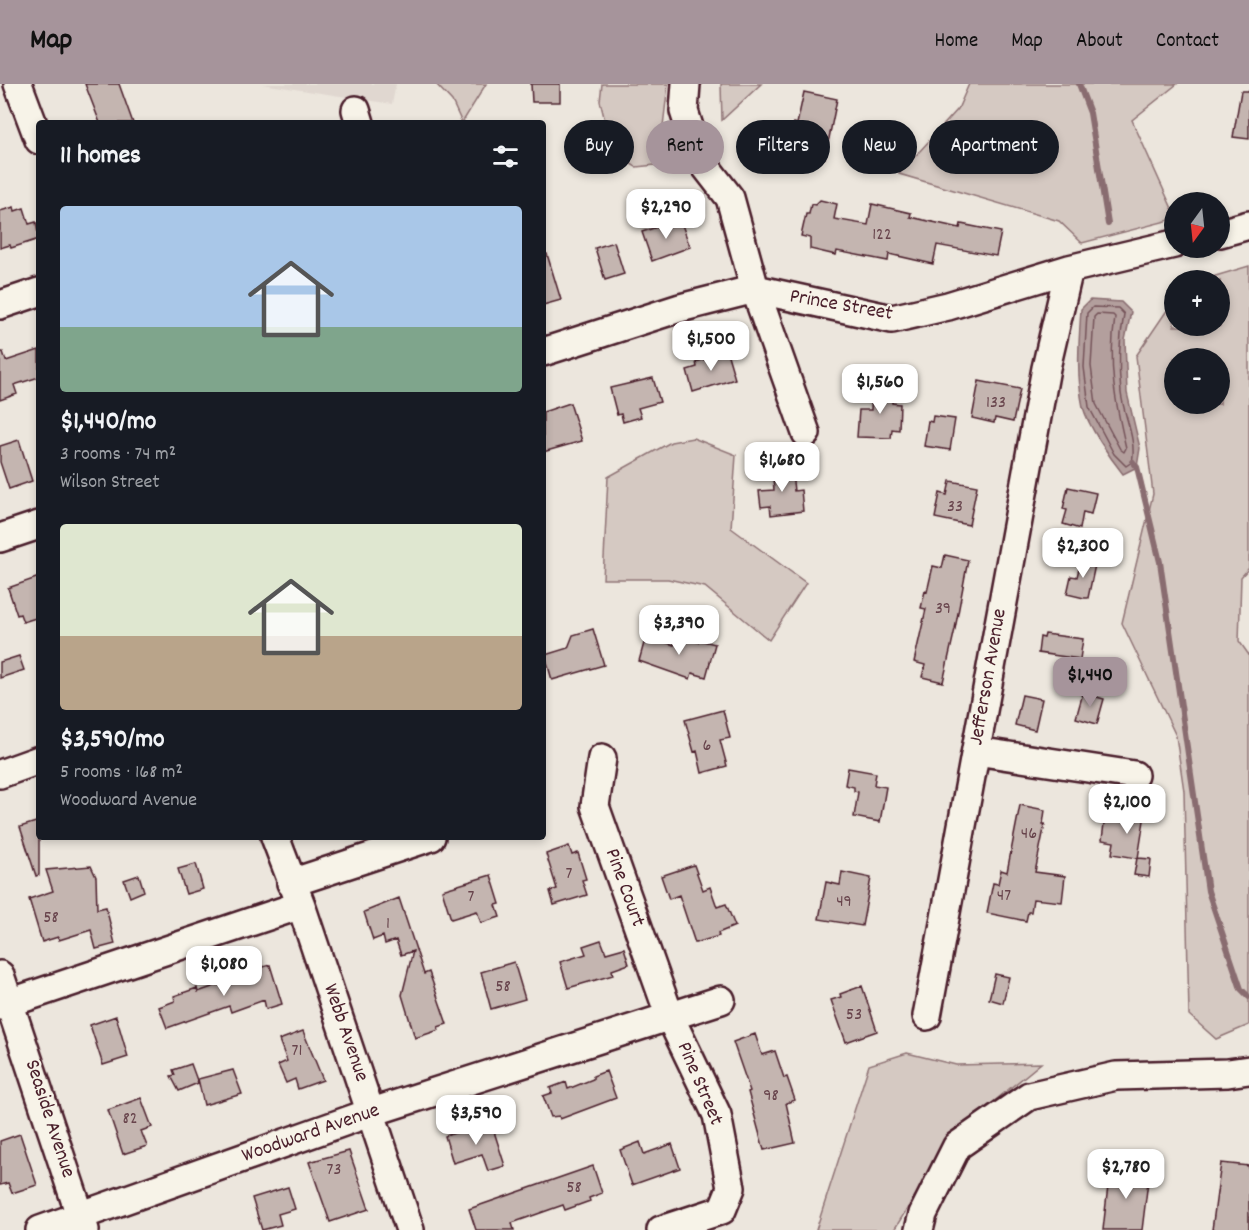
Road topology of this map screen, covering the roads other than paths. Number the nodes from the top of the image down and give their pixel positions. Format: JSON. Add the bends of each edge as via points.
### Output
{"nodes":[{"id":1,"x":18,"y":84,"type":"edge"},
{"id":2,"x":686,"y":84,"type":"edge"},
{"id":3,"x":36,"y":132,"type":"edge"},
{"id":4,"x":1249,"y":225,"type":"edge"},
{"id":5,"x":1230,"y":230,"type":"edge"},
{"id":6,"x":1164,"y":246,"type":"edge"},
{"id":7,"x":1069,"y":269,"type":"junction"},
{"id":8,"x":756,"y":289,"type":"junction"},
{"id":9,"x":36,"y":292,"type":"edge"},
{"id":10,"x":0,"y":305,"type":"edge"},
{"id":11,"x":546,"y":351,"type":"edge"},
{"id":12,"x":806,"y":433,"type":"dead end"},
{"id":13,"x":36,"y":526,"type":"edge"},
{"id":14,"x":0,"y":538,"type":"edge"},
{"id":15,"x":976,"y":751,"type":"junction"},
{"id":16,"x":602,"y":758,"type":"dead end"},
{"id":17,"x":36,"y":761,"type":"edge"},
{"id":18,"x":0,"y":774,"type":"edge"},
{"id":19,"x":1134,"y":775,"type":"dead end"},
{"id":20,"x":276,"y":840,"type":"edge"},
{"id":21,"x":424,"y":840,"type":"edge"},
{"id":22,"x":296,"y":894,"type":"junction"},
{"id":23,"x":0,"y":975,"type":"edge"},
{"id":24,"x":721,"y":1000,"type":"dead end"},
{"id":25,"x":5,"y":1004,"type":"edge"},
{"id":26,"x":927,"y":1016,"type":"dead end"},
{"id":27,"x":670,"y":1017,"type":"junction"},
{"id":28,"x":1239,"y":1072,"type":"edge"},
{"id":29,"x":372,"y":1112,"type":"junction"},
{"id":30,"x":724,"y":1209,"type":"edge"},
{"id":31,"x":83,"y":1223,"type":"edge"},
{"id":32,"x":40,"y":1230,"type":"edge"},
{"id":33,"x":410,"y":1230,"type":"edge"},
{"id":34,"x":661,"y":1230,"type":"edge"},
{"id":35,"x":919,"y":1230,"type":"edge"}],
"edges":[{"from":1,"to":3,"type":"street"},
{"from":2,"to":8,"type":"street","via":[[684,111],[699,158],[730,198]]},
{"from":4,"to":5,"type":"street"},
{"from":6,"to":7,"type":"street","name":"Prince Street"},
{"from":7,"to":8,"type":"street","name":"Prince Street","via":[[892,319]]},
{"from":7,"to":15,"type":"street","name":"Jefferson Avenue","via":[[1046,368]]},
{"from":8,"to":11,"type":"street","name":"Prince Street","via":[[680,308]]},
{"from":8,"to":12,"type":"street"},
{"from":9,"to":10,"type":"street"},
{"from":13,"to":14,"type":"street"},
{"from":15,"to":19,"type":"street"},
{"from":15,"to":26,"type":"street","name":"Jefferson Avenue"},
{"from":16,"to":27,"type":"street","name":"Pine Court","via":[[595,806]]},
{"from":17,"to":18,"type":"street"},
{"from":20,"to":22,"type":"street","name":"Webb Avenue"},
{"from":21,"to":22,"type":"street"},
{"from":22,"to":25,"type":"street"},
{"from":22,"to":29,"type":"street","name":"Webb Avenue"},
{"from":23,"to":25,"type":"street","name":"Seaside Avenue"},
{"from":24,"to":27,"type":"street","name":"Woodward Avenue"},
{"from":25,"to":31,"type":"street","name":"Seaside Avenue"},
{"from":27,"to":29,"type":"street","name":"Woodward Avenue"},
{"from":27,"to":30,"type":"street","name":"Pine Street","via":[[717,1115]]},
{"from":28,"to":35,"type":"street","via":[[1116,1076],[1029,1096],[957,1146]]},
{"from":29,"to":31,"type":"street","name":"Woodward Avenue"},
{"from":29,"to":33,"type":"street","name":"Webb Avenue"},
{"from":30,"to":34,"type":"street"},
{"from":31,"to":32,"type":"street","name":"Woodward Avenue"}]}
